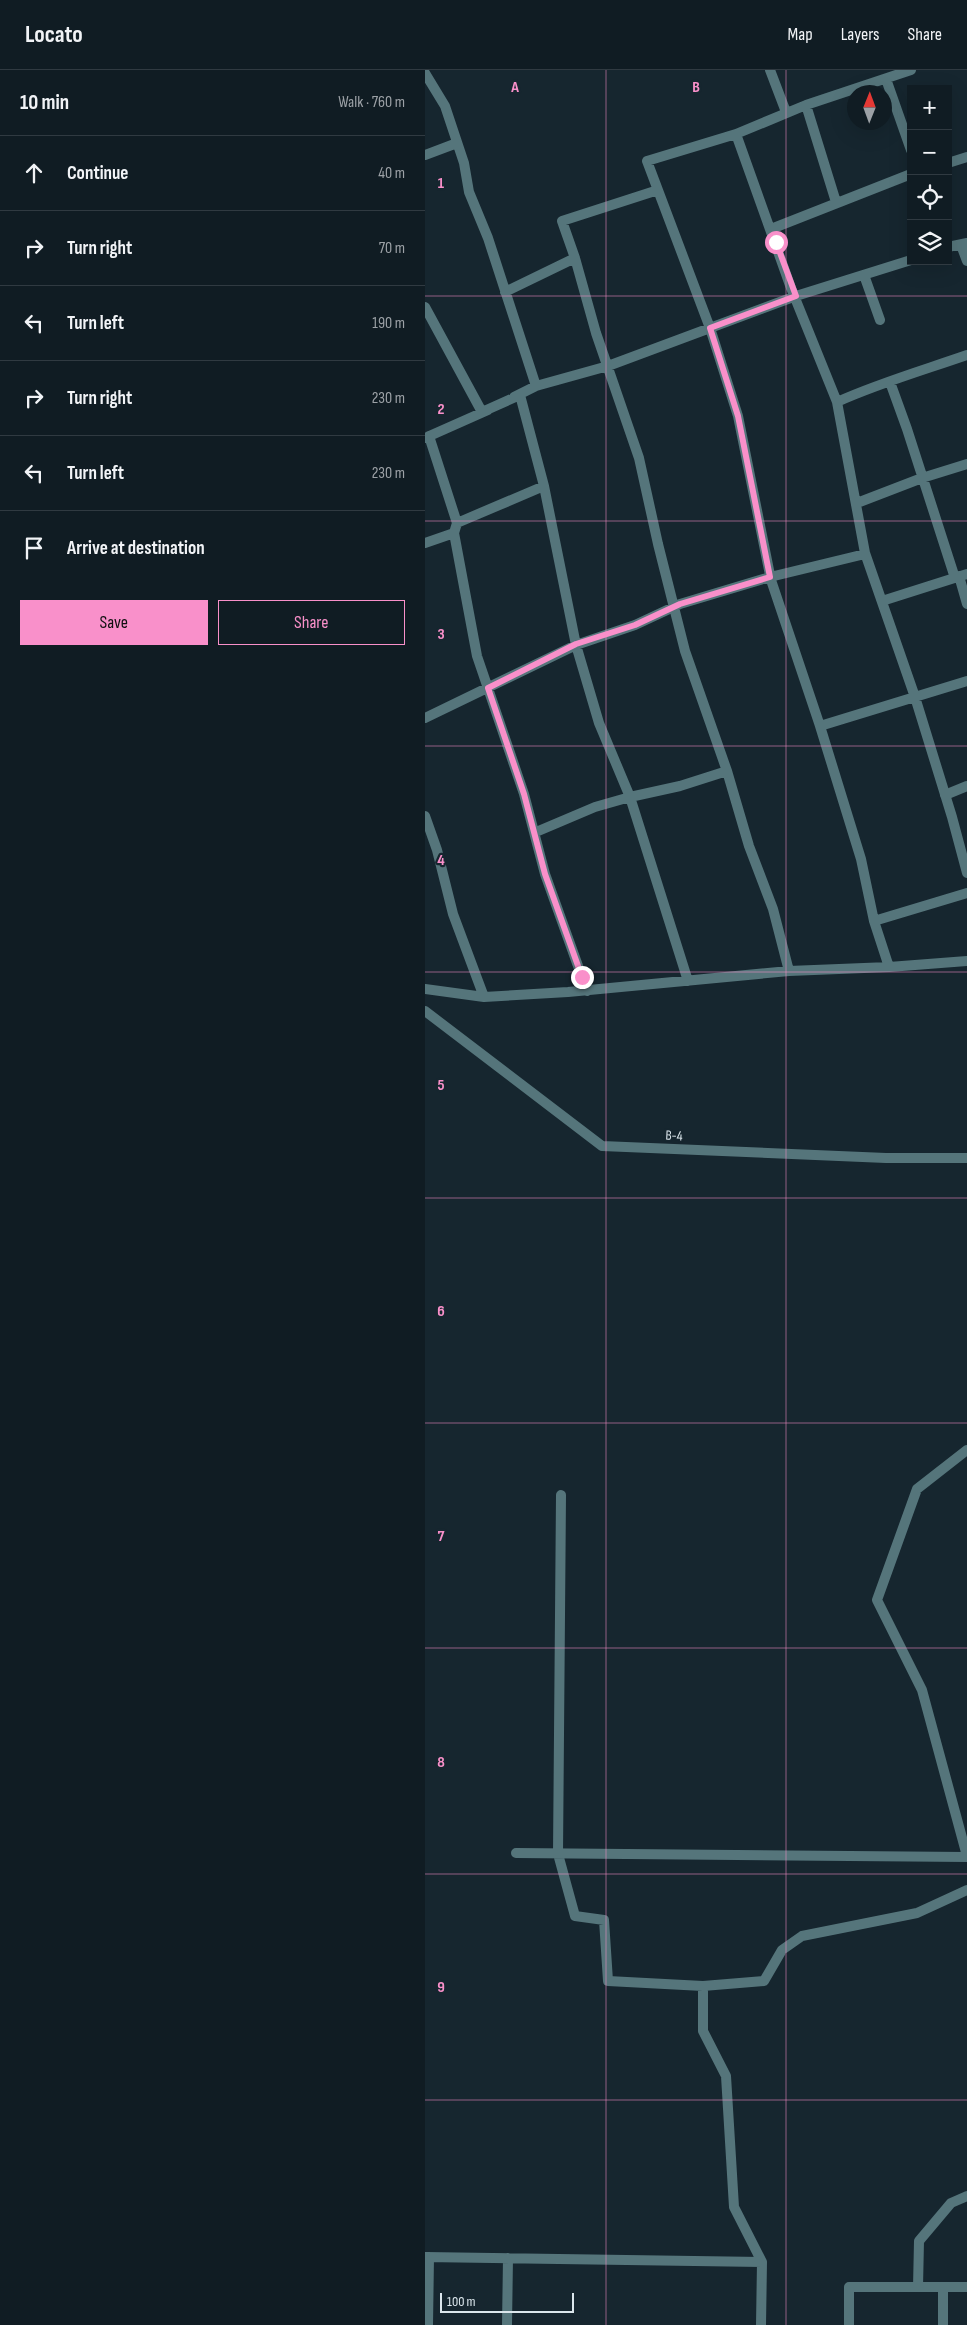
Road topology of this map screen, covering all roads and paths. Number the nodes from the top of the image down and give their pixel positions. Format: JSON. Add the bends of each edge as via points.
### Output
{"nodes":[{"id":1,"x":770,"y":70,"type":"edge"},
{"id":2,"x":911,"y":70,"type":"edge"},
{"id":3,"x":425,"y":73,"type":"edge"},
{"id":4,"x":885,"y":78,"type":"junction"},
{"id":5,"x":806,"y":105,"type":"junction"},
{"id":6,"x":786,"y":112,"type":"junction"},
{"id":7,"x":736,"y":134,"type":"junction"},
{"id":8,"x":907,"y":139,"type":"edge"},
{"id":9,"x":457,"y":143,"type":"junction"},
{"id":10,"x":425,"y":155,"type":"edge"},
{"id":11,"x":967,"y":157,"type":"edge"},
{"id":12,"x":952,"y":162,"type":"edge"},
{"id":13,"x":908,"y":175,"type":"edge"},
{"id":14,"x":657,"y":190,"type":"junction"},
{"id":15,"x":836,"y":202,"type":"junction"},
{"id":16,"x":771,"y":229,"type":"junction"},
{"id":17,"x":964,"y":244,"type":"edge"},
{"id":18,"x":575,"y":258,"type":"junction"},
{"id":19,"x":907,"y":261,"type":"edge"},
{"id":20,"x":967,"y":261,"type":"edge"},
{"id":21,"x":864,"y":275,"type":"junction"},
{"id":22,"x":505,"y":292,"type":"junction"},
{"id":23,"x":796,"y":296,"type":"junction"},
{"id":24,"x":425,"y":307,"type":"edge"},
{"id":25,"x":880,"y":320,"type":"dead end"},
{"id":26,"x":710,"y":328,"type":"junction"},
{"id":27,"x":967,"y":355,"type":"edge"},
{"id":28,"x":608,"y":366,"type":"junction"},
{"id":29,"x":890,"y":382,"type":"junction"},
{"id":30,"x":536,"y":386,"type":"junction"},
{"id":31,"x":837,"y":402,"type":"junction"},
{"id":32,"x":482,"y":412,"type":"junction"},
{"id":33,"x":427,"y":437,"type":"edge"},
{"id":34,"x":967,"y":464,"type":"edge"},
{"id":35,"x":922,"y":478,"type":"junction"},
{"id":36,"x":544,"y":486,"type":"junction"},
{"id":37,"x":857,"y":503,"type":"junction"},
{"id":38,"x":455,"y":528,"type":"junction"},
{"id":39,"x":425,"y":543,"type":"edge"},
{"id":40,"x":865,"y":554,"type":"junction"},
{"id":41,"x":960,"y":576,"type":"edge"},
{"id":42,"x":770,"y":577,"type":"junction"},
{"id":43,"x":882,"y":601,"type":"junction"},
{"id":44,"x":967,"y":604,"type":"edge"},
{"id":45,"x":673,"y":608,"type":"junction"},
{"id":46,"x":576,"y":644,"type":"junction"},
{"id":47,"x":967,"y":681,"type":"edge"},
{"id":48,"x":488,"y":688,"type":"junction"},
{"id":49,"x":915,"y":697,"type":"junction"},
{"id":50,"x":425,"y":718,"type":"edge"},
{"id":51,"x":820,"y":726,"type":"junction"},
{"id":52,"x":727,"y":771,"type":"junction"},
{"id":53,"x":967,"y":786,"type":"edge"},
{"id":54,"x":945,"y":795,"type":"junction"},
{"id":55,"x":630,"y":797,"type":"junction"},
{"id":56,"x":425,"y":816,"type":"edge"},
{"id":57,"x":536,"y":832,"type":"junction"},
{"id":58,"x":967,"y":873,"type":"edge"},
{"id":59,"x":967,"y":893,"type":"edge"},
{"id":60,"x":874,"y":920,"type":"junction"},
{"id":61,"x":967,"y":961,"type":"edge"},
{"id":62,"x":889,"y":967,"type":"junction"},
{"id":63,"x":789,"y":971,"type":"junction"},
{"id":64,"x":688,"y":981,"type":"junction"},
{"id":65,"x":425,"y":989,"type":"edge"},
{"id":66,"x":587,"y":990,"type":"junction"},
{"id":67,"x":484,"y":997,"type":"junction"},
{"id":68,"x":425,"y":1011,"type":"edge"},
{"id":69,"x":967,"y":1158,"type":"edge"},
{"id":70,"x":967,"y":1450,"type":"edge"},
{"id":71,"x":561,"y":1495,"type":"dead end"},
{"id":72,"x":516,"y":1854,"type":"dead end"},
{"id":73,"x":558,"y":1854,"type":"junction"},
{"id":74,"x":967,"y":1857,"type":"edge"},
{"id":75,"x":967,"y":1890,"type":"edge"},
{"id":76,"x":703,"y":1986,"type":"junction"},
{"id":77,"x":967,"y":2196,"type":"edge"},
{"id":78,"x":427,"y":2257,"type":"edge"},
{"id":79,"x":508,"y":2258,"type":"junction"},
{"id":80,"x":762,"y":2262,"type":"junction"},
{"id":81,"x":918,"y":2287,"type":"junction"},
{"id":82,"x":943,"y":2287,"type":"junction"},
{"id":83,"x":967,"y":2287,"type":"edge"},
{"id":84,"x":428,"y":2325,"type":"edge"},
{"id":85,"x":507,"y":2325,"type":"edge"},
{"id":86,"x":761,"y":2325,"type":"edge"},
{"id":87,"x":849,"y":2325,"type":"edge"},
{"id":88,"x":943,"y":2325,"type":"edge"}],
"edges":[{"from":1,"to":6,"type":"street"},
{"from":2,"to":4,"type":"street"},
{"from":3,"to":9,"type":"street","via":[[445,106]]},
{"from":4,"to":5,"type":"street"},
{"from":4,"to":8,"type":"street"},
{"from":5,"to":6,"type":"street"},
{"from":5,"to":15,"type":"street"},
{"from":6,"to":7,"type":"street"},
{"from":7,"to":14,"type":"street","via":[[647,161]]},
{"from":7,"to":16,"type":"street"},
{"from":9,"to":10,"type":"street"},
{"from":9,"to":22,"type":"street","via":[[469,192]]},
{"from":11,"to":12,"type":"street"},
{"from":13,"to":15,"type":"street"},
{"from":14,"to":18,"type":"street","via":[[562,221]]},
{"from":14,"to":26,"type":"street"},
{"from":15,"to":16,"type":"street"},
{"from":16,"to":23,"type":"street"},
{"from":17,"to":20,"type":"street"},
{"from":18,"to":22,"type":"street"},
{"from":18,"to":28,"type":"street"},
{"from":19,"to":21,"type":"street"},
{"from":21,"to":23,"type":"street"},
{"from":21,"to":25,"type":"street"},
{"from":22,"to":30,"type":"street"},
{"from":23,"to":26,"type":"street"},
{"from":23,"to":31,"type":"street"},
{"from":24,"to":32,"type":"street"},
{"from":26,"to":28,"type":"street"},
{"from":26,"to":42,"type":"street","via":[[738,416]]},
{"from":27,"to":29,"type":"street"},
{"from":28,"to":30,"type":"street"},
{"from":28,"to":45,"type":"street","via":[[639,458]]},
{"from":29,"to":31,"type":"street","via":[[871,386]]},
{"from":29,"to":35,"type":"street"},
{"from":30,"to":32,"type":"street"},
{"from":31,"to":37,"type":"street"},
{"from":32,"to":33,"type":"street"},
{"from":32,"to":36,"type":"street","via":[[520,396]]},
{"from":33,"to":38,"type":"street"},
{"from":34,"to":35,"type":"street"},
{"from":35,"to":37,"type":"street"},
{"from":35,"to":41,"type":"street"},
{"from":36,"to":38,"type":"street"},
{"from":36,"to":46,"type":"street"},
{"from":37,"to":40,"type":"street"},
{"from":38,"to":39,"type":"street"},
{"from":38,"to":48,"type":"street","via":[[477,656]]},
{"from":40,"to":42,"type":"street"},
{"from":40,"to":43,"type":"street"},
{"from":41,"to":43,"type":"street"},
{"from":41,"to":44,"type":"street"},
{"from":42,"to":45,"type":"street"},
{"from":42,"to":51,"type":"street"},
{"from":43,"to":49,"type":"street"},
{"from":45,"to":46,"type":"street","via":[[635,625]]},
{"from":45,"to":52,"type":"street"},
{"from":46,"to":48,"type":"street"},
{"from":46,"to":55,"type":"street","via":[[599,724]]},
{"from":47,"to":49,"type":"street"},
{"from":48,"to":50,"type":"street"},
{"from":48,"to":57,"type":"street"},
{"from":49,"to":51,"type":"street"},
{"from":49,"to":54,"type":"street"},
{"from":51,"to":60,"type":"street","via":[[861,859]]},
{"from":52,"to":55,"type":"street"},
{"from":52,"to":63,"type":"street","via":[[749,846],[773,909]]},
{"from":53,"to":54,"type":"street"},
{"from":54,"to":58,"type":"street"},
{"from":55,"to":57,"type":"street","via":[[595,807]]},
{"from":55,"to":64,"type":"street"},
{"from":56,"to":67,"type":"street","via":[[453,914]]},
{"from":57,"to":66,"type":"street","via":[[545,874]]},
{"from":59,"to":60,"type":"street"},
{"from":60,"to":62,"type":"street"},
{"from":61,"to":62,"type":"street"},
{"from":62,"to":63,"type":"street"},
{"from":63,"to":64,"type":"street"},
{"from":64,"to":66,"type":"street"},
{"from":65,"to":67,"type":"street"},
{"from":66,"to":67,"type":"street"},
{"from":68,"to":69,"type":"street","name":"B-4","via":[[602,1146],[886,1158]]},
{"from":70,"to":74,"type":"street","via":[[917,1489],[877,1600],[922,1690]]},
{"from":71,"to":73,"type":"street"},
{"from":72,"to":73,"type":"street"},
{"from":73,"to":74,"type":"street"},
{"from":73,"to":76,"type":"street","via":[[575,1916],[604,1920],[608,1981]]},
{"from":75,"to":76,"type":"street","via":[[917,1913],[802,1936],[782,1950],[764,1981]]},
{"from":76,"to":80,"type":"street","via":[[703,2031],[726,2076],[734,2207]]},
{"from":77,"to":81,"type":"street","via":[[951,2203],[919,2241]]},
{"from":78,"to":79,"type":"street"},
{"from":78,"to":84,"type":"street"},
{"from":79,"to":80,"type":"street"},
{"from":79,"to":85,"type":"street"},
{"from":80,"to":86,"type":"street"},
{"from":81,"to":82,"type":"street"},
{"from":81,"to":87,"type":"street","via":[[849,2287]]},
{"from":82,"to":83,"type":"street"},
{"from":82,"to":88,"type":"street"}]}
